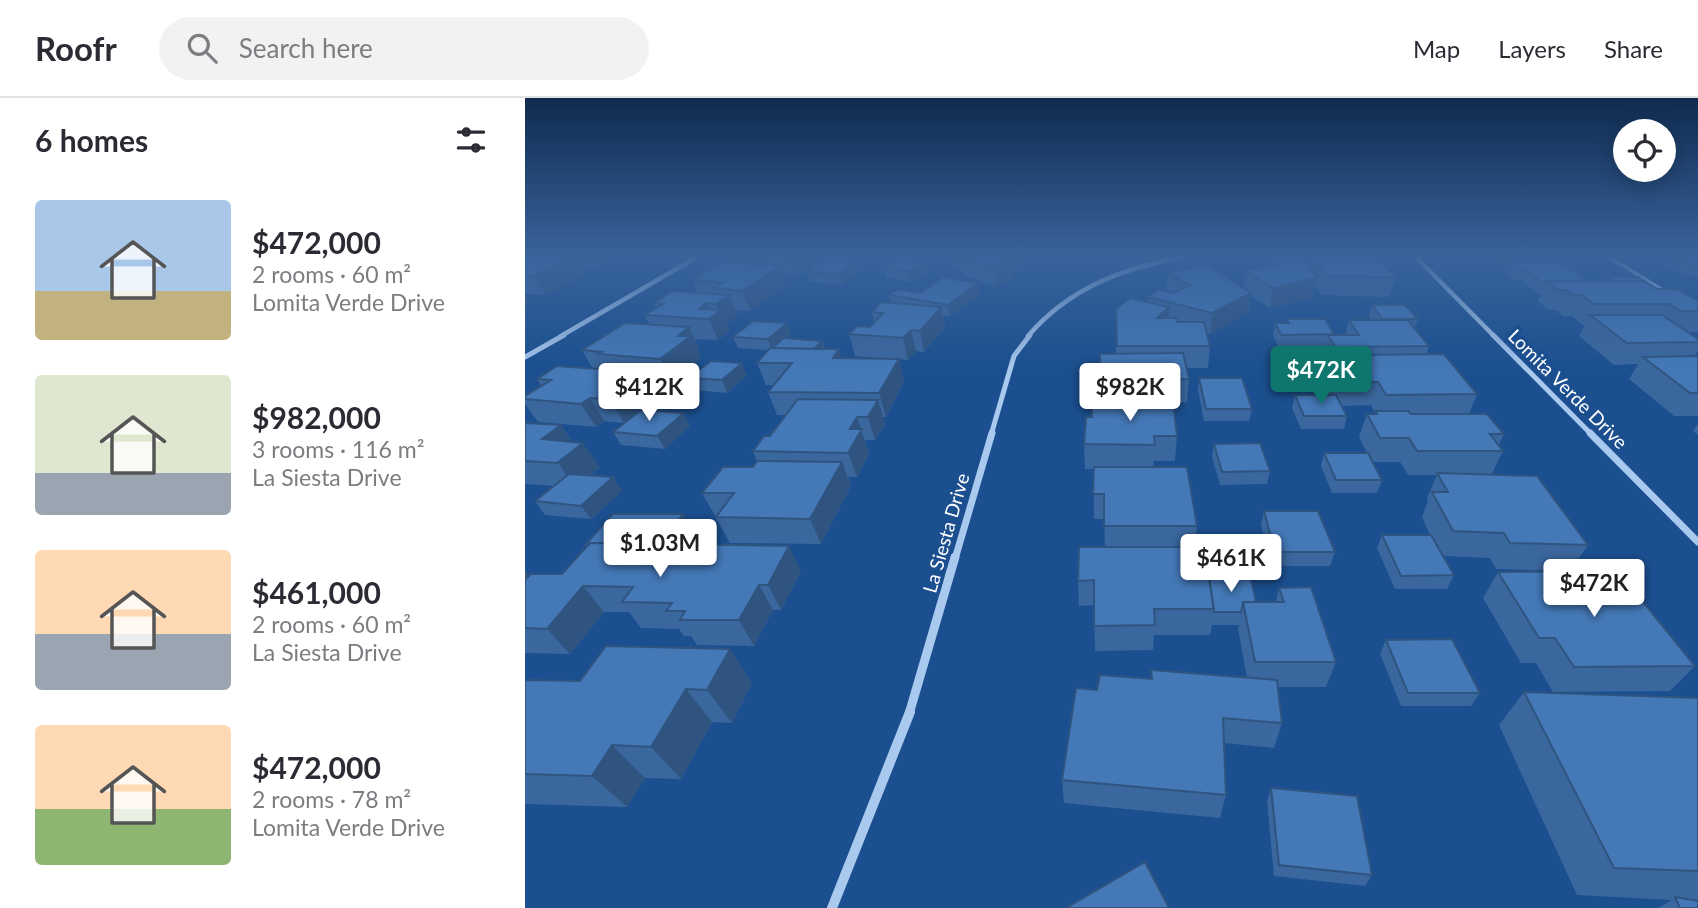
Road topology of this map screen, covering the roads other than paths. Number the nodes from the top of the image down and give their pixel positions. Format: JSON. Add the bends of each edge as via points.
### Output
{"nodes":[{"id":1,"x":632,"y":295,"type":"edge"},
{"id":2,"x":1073,"y":295,"type":"edge"},
{"id":3,"x":1453,"y":295,"type":"edge"},
{"id":4,"x":1671,"y":295,"type":"edge"},
{"id":5,"x":1676,"y":298,"type":"edge"},
{"id":6,"x":525,"y":357,"type":"edge"},
{"id":7,"x":1698,"y":542,"type":"edge"},
{"id":8,"x":832,"y":908,"type":"edge"}],
"edges":[{"from":1,"to":6,"type":"street"},
{"from":2,"to":8,"type":"street","name":"La Siesta Drive","via":[[1031,330],[1014,356],[911,710]]},
{"from":3,"to":7,"type":"street","name":"Lomita Verde Drive"},
{"from":4,"to":5,"type":"lane"}]}
